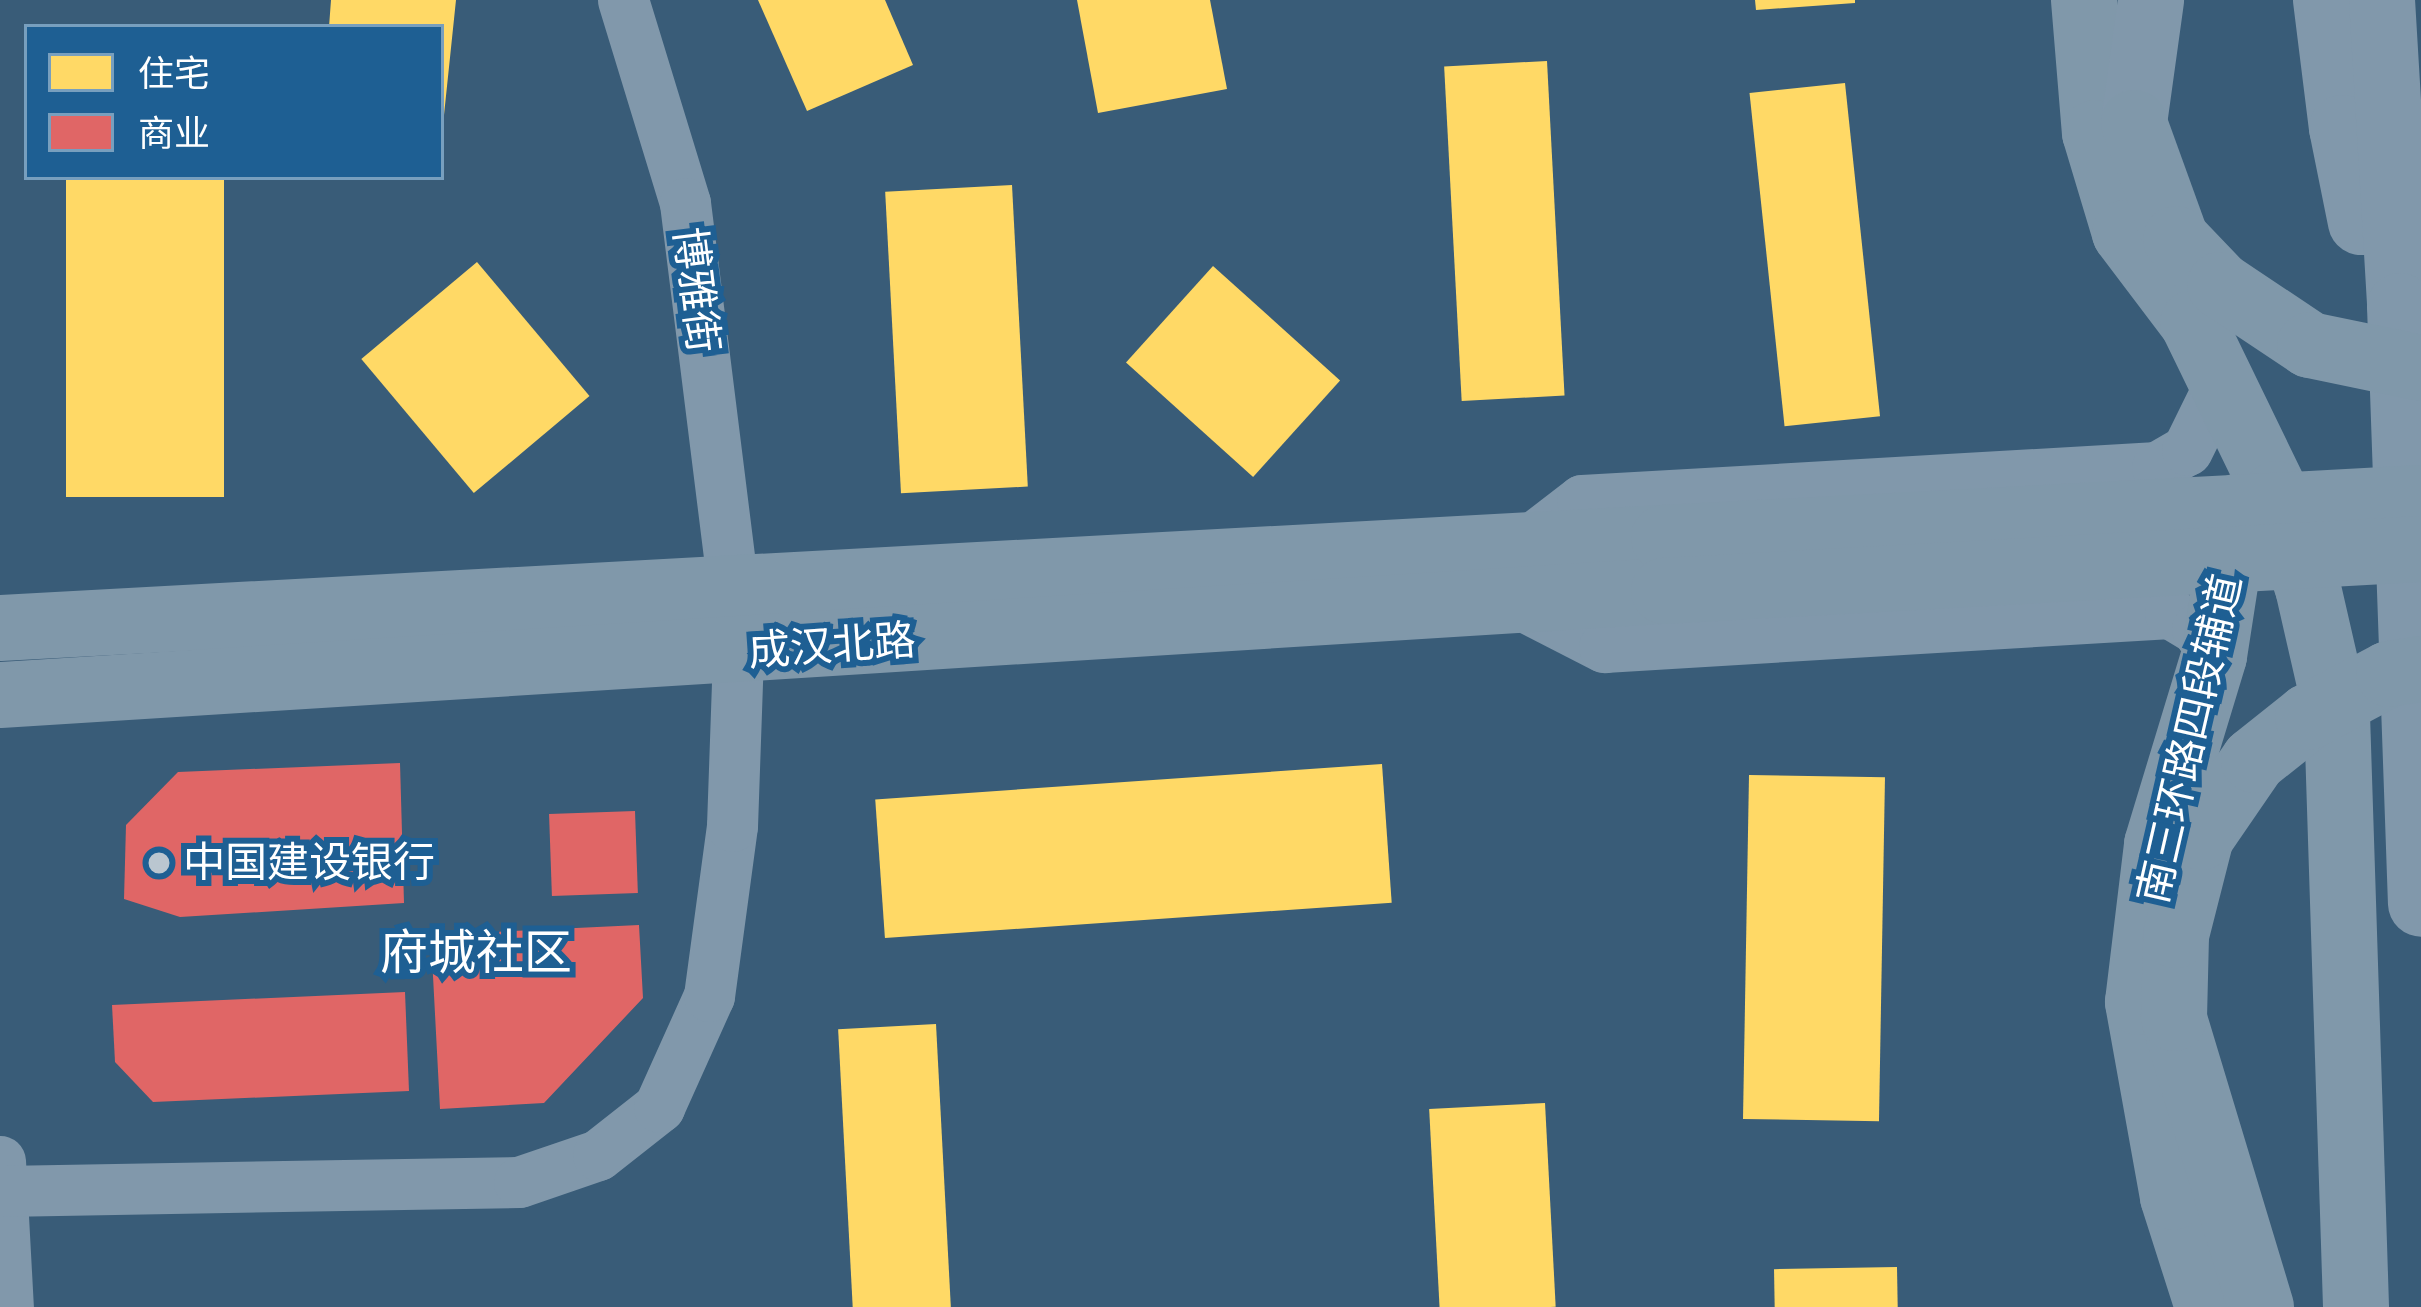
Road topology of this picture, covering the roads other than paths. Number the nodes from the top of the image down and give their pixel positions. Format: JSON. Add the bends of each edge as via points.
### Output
{"nodes":[{"id":1,"x":623,"y":0,"type":"edge"},
{"id":2,"x":2084,"y":0,"type":"edge"},
{"id":3,"x":2132,"y":0,"type":"edge"},
{"id":4,"x":2151,"y":0,"type":"edge"},
{"id":5,"x":2326,"y":0,"type":"edge"},
{"id":6,"x":2382,"y":0,"type":"edge"},
{"id":7,"x":2134,"y":123,"type":"junction"},
{"id":8,"x":2400,"y":306,"type":"junction"},
{"id":9,"x":2421,"y":368,"type":"edge"},
{"id":10,"x":2222,"y":379,"type":"junction"},
{"id":11,"x":2157,"y":467,"type":"junction"},
{"id":12,"x":2421,"y":498,"type":"edge"},
{"id":13,"x":2421,"y":549,"type":"edge"},
{"id":14,"x":1664,"y":565,"type":"junction"},
{"id":15,"x":1517,"y":576,"type":"junction"},
{"id":16,"x":736,"y":620,"type":"junction"},
{"id":17,"x":0,"y":628,"type":"edge"},
{"id":18,"x":2192,"y":634,"type":"junction"},
{"id":19,"x":2421,"y":669,"type":"edge"},
{"id":20,"x":0,"y":695,"type":"edge"},
{"id":21,"x":2421,"y":904,"type":"edge"},
{"id":22,"x":1,"y":1176,"type":"edge"},
{"id":23,"x":8,"y":1307,"type":"edge"},
{"id":24,"x":2208,"y":1307,"type":"edge"},
{"id":25,"x":2261,"y":1307,"type":"edge"},
{"id":26,"x":2356,"y":1307,"type":"edge"}],
"edges":[{"from":1,"to":16,"type":"street","name":"博雅街","via":[[686,203]]},
{"from":2,"to":10,"type":"main road","name":"南三环路四段辅道","via":[[2095,133],[2125,233],[2193,323]]},
{"from":3,"to":7,"type":"main road"},
{"from":4,"to":7,"type":"highway"},
{"from":5,"to":8,"type":"highway","via":[[2366,249]]},
{"from":6,"to":8,"type":"highway"},
{"from":7,"to":9,"type":"main road","bridge":true,"via":[[2176,239],[2220,285],[2309,345]]},
{"from":8,"to":21,"type":"highway"},
{"from":10,"to":11,"type":"street","via":[[2187,450]]},
{"from":10,"to":18,"type":"main road","name":"南三环路四段辅道","via":[[2236,446],[2237,527]]},
{"from":10,"to":26,"type":"main road","name":"南三环路四段辅道","via":[[2296,550],[2336,716]]},
{"from":11,"to":15,"type":"street","via":[[1582,500]]},
{"from":11,"to":18,"type":"street","via":[[2219,496],[2234,531],[2223,582]]},
{"from":12,"to":14,"type":"main road","bridge":true},
{"from":13,"to":14,"type":"main road","bridge":true},
{"from":14,"to":15,"type":"main road","name":"成汉北路"},
{"from":15,"to":16,"type":"main road","name":"成汉北路"},
{"from":15,"to":18,"type":"street","via":[[1604,646]]},
{"from":16,"to":17,"type":"main road","name":"成汉北路"},
{"from":16,"to":20,"type":"main road","name":"成汉北路"},
{"from":16,"to":22,"type":"street","name":"博雅街","via":[[732,826],[709,996],[659,1107],[598,1155],[519,1182]]},
{"from":18,"to":24,"type":"main road","name":"南三环路四段辅道","via":[[2138,1002],[2173,1197]]},
{"from":19,"to":25,"type":"main road","bridge":true,"via":[[2389,674],[2328,706],[2254,760],[2200,838],[2181,915],[2174,1018]]},
{"from":22,"to":23,"type":"street"}]}
